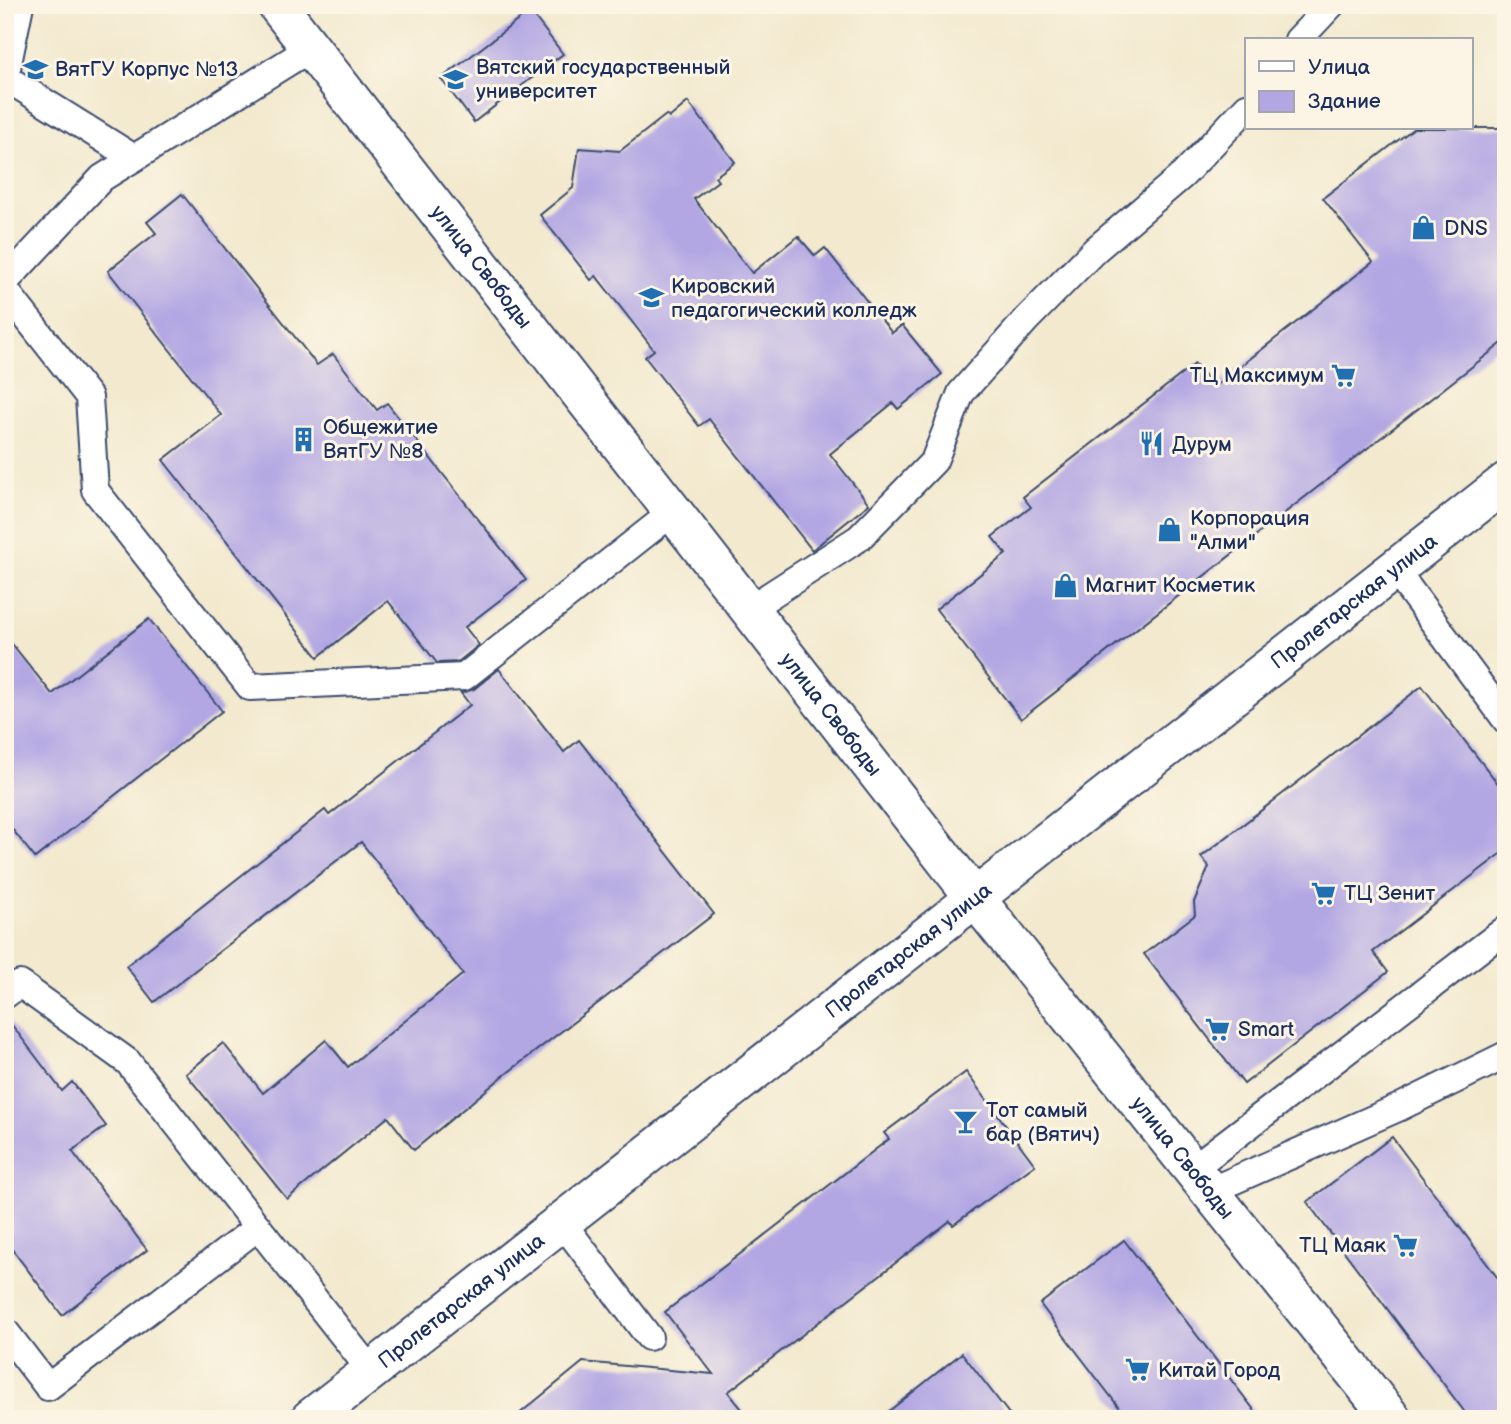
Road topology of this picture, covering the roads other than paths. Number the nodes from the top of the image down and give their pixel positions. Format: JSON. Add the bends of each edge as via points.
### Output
{"nodes":[{"id":1,"x":20,"y":5,"type":"edge"},
{"id":2,"x":277,"y":5,"type":"edge"},
{"id":3,"x":1332,"y":5,"type":"edge"},
{"id":4,"x":1300,"y":38,"type":"edge"},
{"id":5,"x":311,"y":48,"type":"junction"},
{"id":6,"x":5,"y":78,"type":"edge"},
{"id":7,"x":1245,"y":109,"type":"edge"},
{"id":8,"x":134,"y":158,"type":"junction"},
{"id":9,"x":5,"y":282,"type":"edge"},
{"id":10,"x":5,"y":290,"type":"edge"},
{"id":11,"x":1506,"y":482,"type":"edge"},
{"id":12,"x":673,"y":512,"type":"junction"},
{"id":13,"x":1395,"y":570,"type":"junction"},
{"id":14,"x":749,"y":609,"type":"junction"},
{"id":15,"x":1506,"y":720,"type":"edge"},
{"id":16,"x":975,"y":898,"type":"junction"},
{"id":17,"x":1506,"y":929,"type":"edge"},
{"id":18,"x":5,"y":995,"type":"edge"},
{"id":19,"x":1506,"y":1055,"type":"edge"},
{"id":20,"x":1201,"y":1180,"type":"junction"},
{"id":21,"x":561,"y":1222,"type":"junction"},
{"id":22,"x":258,"y":1227,"type":"junction"},
{"id":23,"x":5,"y":1331,"type":"edge"},
{"id":24,"x":649,"y":1337,"type":"dead end"},
{"id":25,"x":371,"y":1371,"type":"junction"},
{"id":26,"x":310,"y":1419,"type":"edge"},
{"id":27,"x":1392,"y":1419,"type":"edge"}],
"edges":[{"from":1,"to":6,"type":"lane"},
{"from":2,"to":5,"type":"street","name":"улица Свободы"},
{"from":3,"to":4,"type":"lane"},
{"from":5,"to":8,"type":"lane"},
{"from":5,"to":12,"type":"street","name":"улица Свободы"},
{"from":6,"to":8,"type":"lane"},
{"from":7,"to":14,"type":"lane","via":[[1183,174],[1095,250],[1027,319],[961,393],[934,461],[859,538]]},
{"from":8,"to":9,"type":"lane","via":[[102,178]]},
{"from":10,"to":12,"type":"lane","via":[[89,397],[95,490],[250,688],[464,677]]},
{"from":11,"to":13,"type":"street","name":"Пролетарская улица"},
{"from":12,"to":14,"type":"street","name":"улица Свободы"},
{"from":13,"to":15,"type":"lane"},
{"from":13,"to":16,"type":"street","name":"Пролетарская улица"},
{"from":14,"to":16,"type":"street","name":"улица Свободы"},
{"from":16,"to":20,"type":"street","name":"улица Свободы"},
{"from":16,"to":21,"type":"street","name":"Пролетарская улица"},
{"from":17,"to":20,"type":"lane"},
{"from":18,"to":22,"type":"lane","via":[[20,984],[128,1062]]},
{"from":19,"to":20,"type":"lane","via":[[1400,1107]]},
{"from":20,"to":27,"type":"street","name":"улица Свободы"},
{"from":21,"to":24,"type":"lane"},
{"from":21,"to":25,"type":"street","name":"Пролетарская улица"},
{"from":22,"to":23,"type":"lane","via":[[48,1387]]},
{"from":22,"to":25,"type":"lane"},
{"from":25,"to":26,"type":"street","name":"Пролетарская улица"}]}
